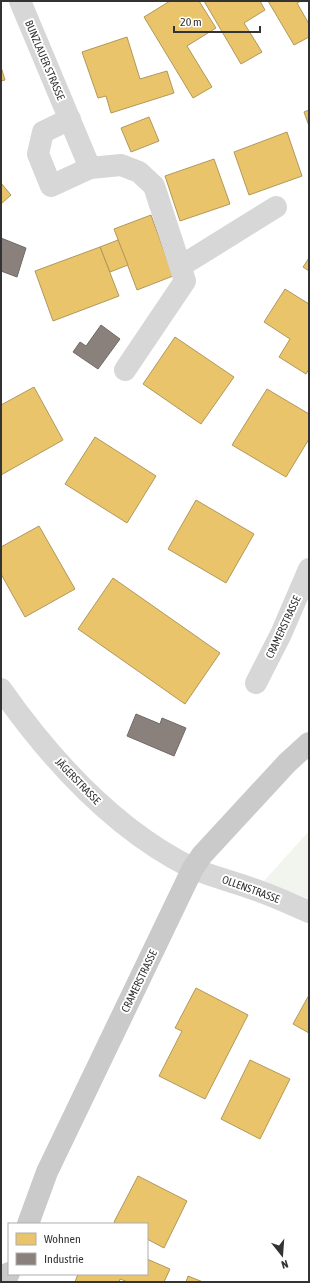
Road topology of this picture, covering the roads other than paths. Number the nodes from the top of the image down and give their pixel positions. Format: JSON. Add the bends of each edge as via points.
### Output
{"nodes":[{"id":1,"x":20,"y":1,"type":"edge"},
{"id":2,"x":70,"y":119,"type":"junction"},
{"id":3,"x":90,"y":168,"type":"junction"},
{"id":4,"x":276,"y":207,"type":"dead end"},
{"id":5,"x":181,"y":266,"type":"junction"},
{"id":6,"x":125,"y":370,"type":"dead end"},
{"id":7,"x":309,"y":569,"type":"edge"},
{"id":8,"x":256,"y":683,"type":"dead end"},
{"id":9,"x":1,"y":689,"type":"edge"},
{"id":10,"x":309,"y":743,"type":"edge"},
{"id":11,"x":193,"y":868,"type":"junction"},
{"id":12,"x":309,"y":912,"type":"edge"},
{"id":13,"x":28,"y":1223,"type":"edge"}],
"edges":[{"from":1,"to":2,"type":"street","name":"BUNZLAUER STRASSE"},
{"from":2,"to":3,"type":"street","name":"BUNZLAUER STRASSE"},
{"from":2,"to":3,"type":"street","via":[[43,132],[38,154],[51,186]]},
{"from":3,"to":5,"type":"street","via":[[121,165],[139,172],[154,186]]},
{"from":4,"to":5,"type":"street"},
{"from":5,"to":6,"type":"street","via":[[185,281]]},
{"from":7,"to":8,"type":"street","name":"CRAMERSTRASSE","via":[[281,634]]},
{"from":9,"to":11,"type":"street","name":"JÄGERSTRASSE","via":[[26,724],[85,791],[138,836]]},
{"from":10,"to":11,"type":"main road","name":"CRAMERSTRASSE","via":[[202,854]]},
{"from":11,"to":12,"type":"street","name":"OLLENSTRASSE","via":[[261,891]]},
{"from":11,"to":13,"type":"main road","name":"CRAMERSTRASSE","via":[[47,1172]]}]}
